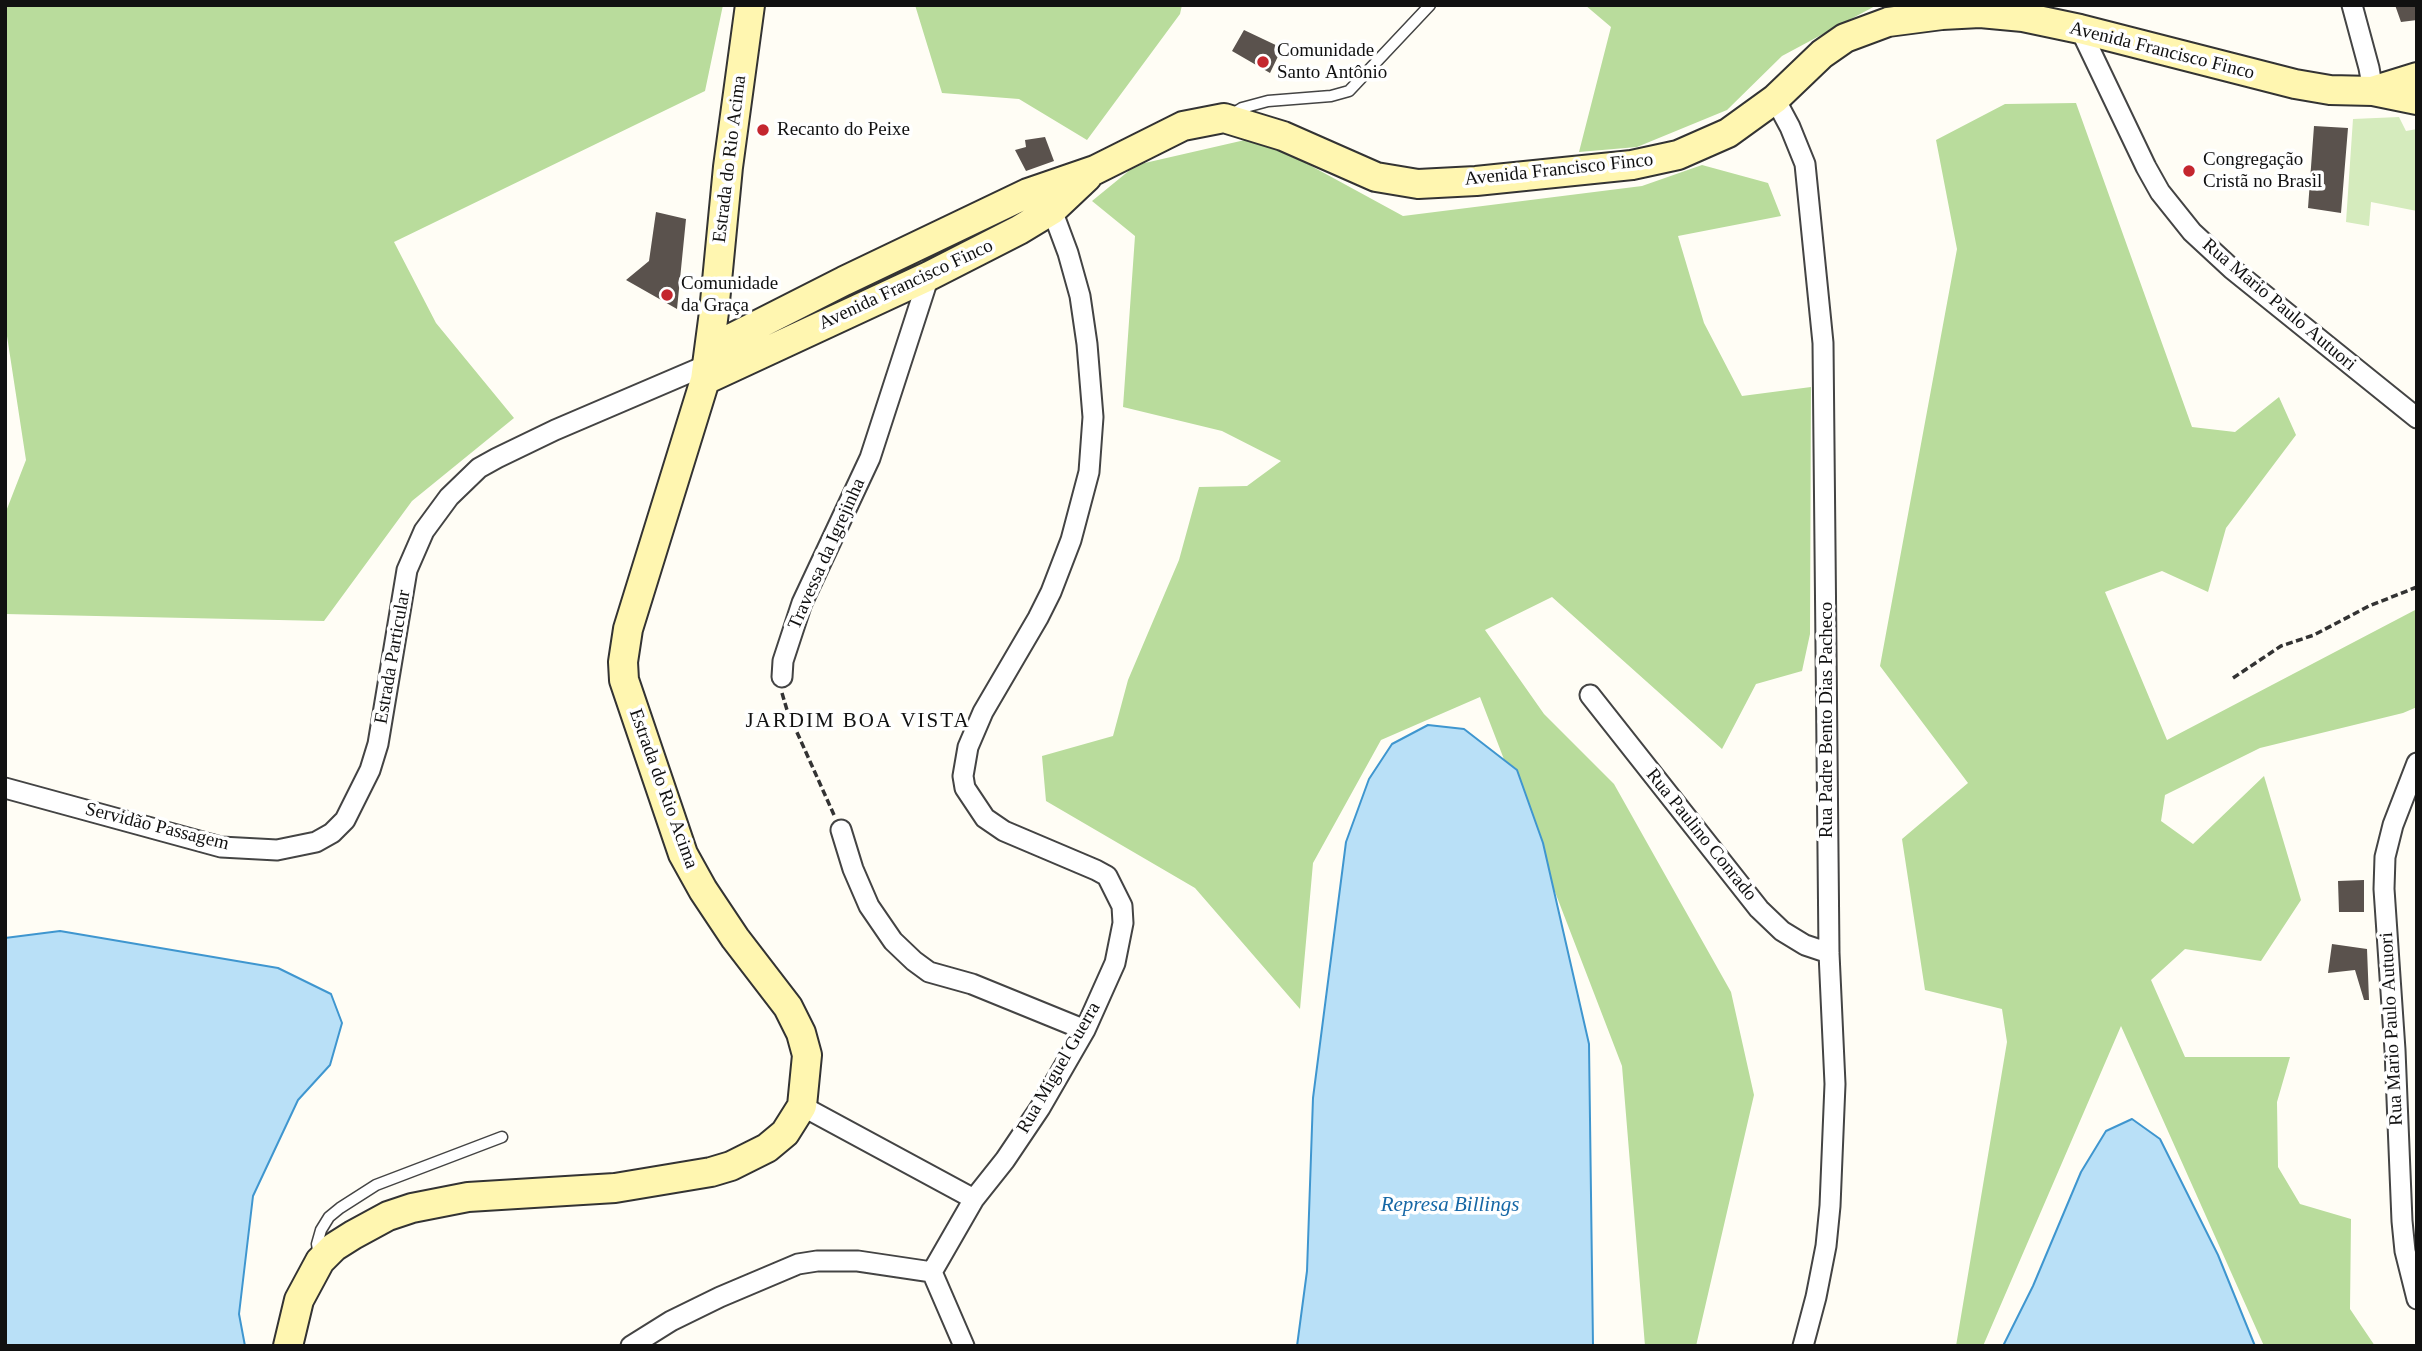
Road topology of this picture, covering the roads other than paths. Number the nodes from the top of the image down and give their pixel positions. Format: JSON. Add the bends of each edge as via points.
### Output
{"nodes":[{"id":1,"x":750,"y":5,"type":"edge"},
{"id":2,"x":1430,"y":5,"type":"edge"},
{"id":3,"x":2352,"y":5,"type":"edge"},
{"id":4,"x":2080,"y":29,"type":"junction"},
{"id":5,"x":2417,"y":77,"type":"edge"},
{"id":6,"x":2372,"y":91,"type":"junction"},
{"id":7,"x":1775,"y":99,"type":"junction"},
{"id":8,"x":2417,"y":100,"type":"edge"},
{"id":9,"x":1224,"y":118,"type":"junction"},
{"id":10,"x":1095,"y":170,"type":"junction"},
{"id":11,"x":1028,"y":193,"type":"junction"},
{"id":12,"x":1052,"y":210,"type":"junction"},
{"id":13,"x":929,"y":276,"type":"junction"},
{"id":14,"x":708,"y":365,"type":"junction"},
{"id":15,"x":2417,"y":418,"type":"edge"},
{"id":16,"x":449,"y":497,"type":"joint"},
{"id":17,"x":782,"y":677,"type":"road end"},
{"id":18,"x":1590,"y":695,"type":"dead end"},
{"id":19,"x":2417,"y":764,"type":"edge"},
{"id":20,"x":5,"y":788,"type":"edge"},
{"id":21,"x":345,"y":820,"type":"joint"},
{"id":22,"x":841,"y":830,"type":"road end"},
{"id":23,"x":1829,"y":953,"type":"junction"},
{"id":24,"x":1085,"y":1030,"type":"junction"},
{"id":25,"x":802,"y":1106,"type":"junction"},
{"id":26,"x":502,"y":1137,"type":"dead end"},
{"id":27,"x":974,"y":1199,"type":"junction"},
{"id":28,"x":320,"y":1261,"type":"junction"},
{"id":29,"x":932,"y":1272,"type":"junction"},
{"id":30,"x":2417,"y":1299,"type":"edge"},
{"id":31,"x":288,"y":1346,"type":"edge"},
{"id":32,"x":631,"y":1346,"type":"edge"},
{"id":33,"x":964,"y":1346,"type":"edge"},
{"id":34,"x":1803,"y":1346,"type":"edge"}],
"edges":[{"from":1,"to":14,"type":"street","name":"Estrada do Rio Acima"},
{"from":2,"to":9,"type":"lane","via":[[1349,91],[1268,101]]},
{"from":3,"to":6,"type":"street"},
{"from":4,"to":6,"type":"street","name":"Avenida Francisco Finco","via":[[2295,84]]},
{"from":4,"to":7,"type":"street","name":"Avenida Francisco Finco","via":[[1980,13],[1888,22],[1845,38]]},
{"from":4,"to":15,"type":"street","name":"Rua Mario Paulo Autuori","via":[[2146,167],[2192,232]]},
{"from":5,"to":6,"type":"street","name":"Avenida Francisco Finco"},
{"from":6,"to":8,"type":"street","name":"Avenida Francisco Finco"},
{"from":7,"to":9,"type":"street","name":"Avenida Francisco Finco","via":[[1728,133],[1678,155],[1632,164],[1418,184],[1376,177],[1283,136]]},
{"from":7,"to":23,"type":"street","name":"Rua Padre Bento Dias Pacheco","via":[[1805,164],[1823,344]]},
{"from":9,"to":10,"type":"street","name":"Avenida Francisco Finco","via":[[1183,126]]},
{"from":10,"to":11,"type":"street","name":"Avenida Francisco Finco"},
{"from":10,"to":12,"type":"street","name":"Avenida Francisco Finco"},
{"from":11,"to":12,"type":"street"},
{"from":11,"to":14,"type":"street","name":"Avenida Francisco Finco","via":[[844,281]]},
{"from":12,"to":13,"type":"street","name":"Avenida Francisco Finco"},
{"from":12,"to":24,"type":"street","name":"Rua Miguel Guerra","via":[[1080,296],[1087,344],[1093,417],[1089,472],[1051,592],[983,712],[968,747],[963,776],[965,788],[985,818],[1004,831],[1107,876],[1116,891],[1123,923],[1119,946]]},
{"from":13,"to":14,"type":"street","name":"Avenida Francisco Finco"},
{"from":13,"to":17,"type":"street","name":"Travessa da Igrejinha","via":[[870,458],[802,603]]},
{"from":14,"to":16,"type":"street","name":"Avenida Francisco Finco","via":[[497,458]]},
{"from":14,"to":25,"type":"street","name":"Estrada do Rio Acima","via":[[628,629],[624,680],[683,854],[734,938],[789,1006],[801,1033],[807,1055]]},
{"from":16,"to":21,"type":"street","name":"Estrada Particular","via":[[424,531],[407,570],[378,744]]},
{"from":18,"to":23,"type":"street","name":"Rua Paulino Conrado","via":[[1759,909],[1782,931]]},
{"from":19,"to":30,"type":"street","name":"Rua Mario Paulo Autuori","via":[[2390,836],[2384,889],[2404,1251]]},
{"from":20,"to":21,"type":"street","name":"Servidão Passagem","via":[[221,847],[299,847],[332,833]]},
{"from":22,"to":24,"type":"street","via":[[869,906],[893,941],[914,961],[929,972],[972,984]]},
{"from":23,"to":34,"type":"street","name":"Rua Padre Bento Dias Pacheco","via":[[1835,1084],[1830,1206]]},
{"from":24,"to":27,"type":"street","name":"Rua Miguel Guerra","via":[[1040,1108]]},
{"from":25,"to":27,"type":"street"},
{"from":25,"to":28,"type":"street","name":"Estrada do Rio Acima","via":[[785,1133],[731,1166],[615,1188],[468,1197],[412,1208],[353,1235]]},
{"from":26,"to":28,"type":"lane","via":[[376,1185],[340,1208],[321,1230],[317,1244]]},
{"from":27,"to":29,"type":"street","name":"Rua Miguel Guerra"},
{"from":28,"to":31,"type":"street","name":"Estrada do Rio Acima","via":[[299,1300]]},
{"from":29,"to":32,"type":"street","via":[[858,1261],[798,1264],[671,1321]]},
{"from":29,"to":33,"type":"street"}]}
